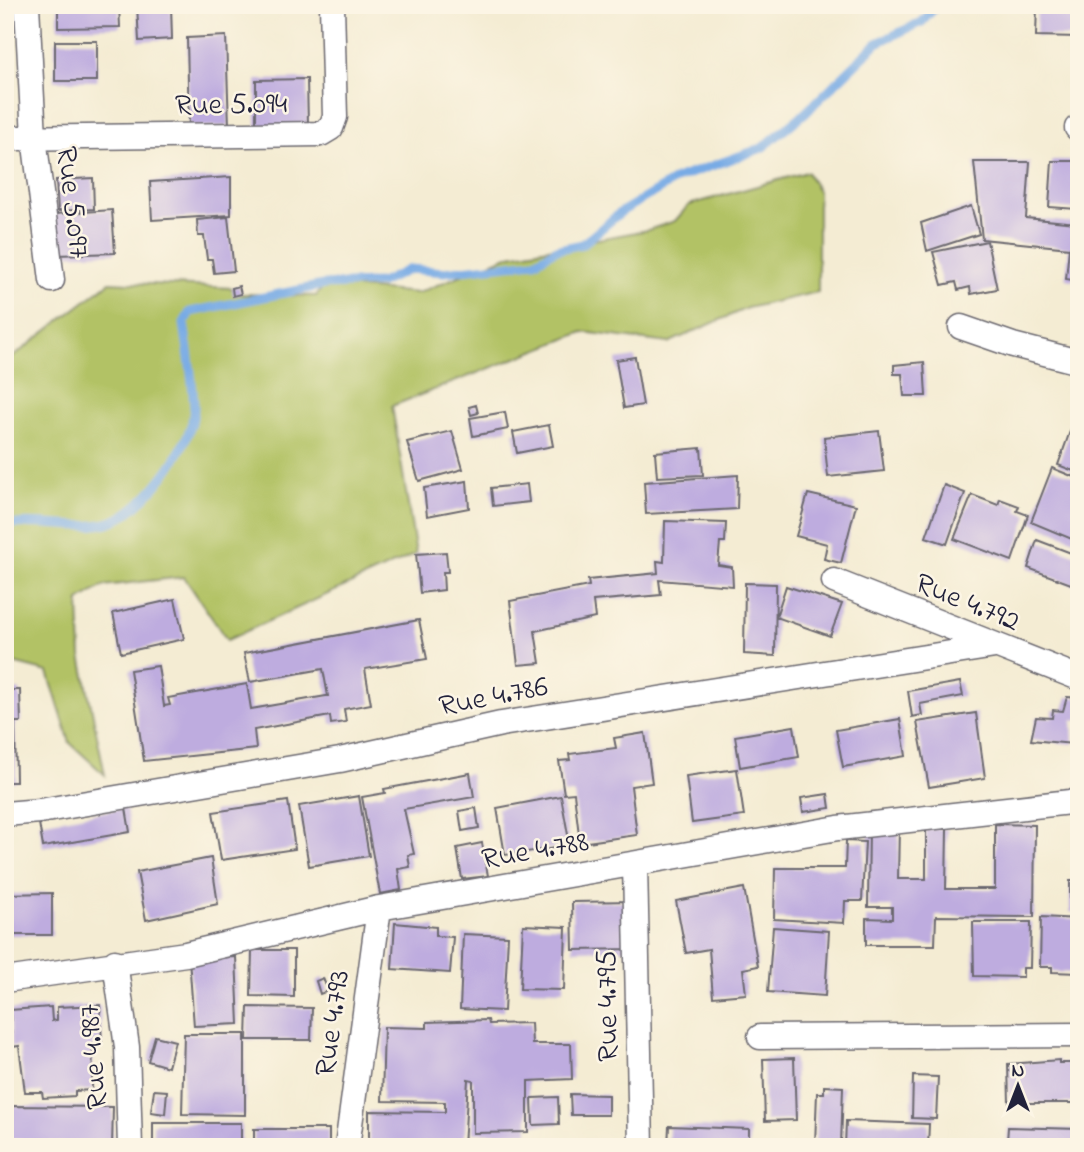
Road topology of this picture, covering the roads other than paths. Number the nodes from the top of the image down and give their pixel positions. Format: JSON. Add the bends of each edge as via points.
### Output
{"nodes":[{"id":1,"x":27,"y":5,"type":"edge"},
{"id":2,"x":332,"y":5,"type":"edge"},
{"id":3,"x":34,"y":137,"type":"junction"},
{"id":4,"x":5,"y":138,"type":"edge"},
{"id":5,"x":52,"y":280,"type":"dead end"},
{"id":6,"x":961,"y":327,"type":"dead end"},
{"id":7,"x":1079,"y":362,"type":"edge"},
{"id":8,"x":834,"y":581,"type":"dead end"},
{"id":9,"x":995,"y":646,"type":"junction"},
{"id":10,"x":1079,"y":678,"type":"edge"},
{"id":11,"x":1079,"y":801,"type":"edge"},
{"id":12,"x":5,"y":814,"type":"edge"},
{"id":13,"x":635,"y":864,"type":"junction"},
{"id":14,"x":379,"y":908,"type":"junction"},
{"id":15,"x":115,"y":962,"type":"junction"},
{"id":16,"x":5,"y":980,"type":"edge"},
{"id":17,"x":1079,"y":1035,"type":"edge"},
{"id":18,"x":760,"y":1037,"type":"dead end"},
{"id":19,"x":130,"y":1147,"type":"edge"},
{"id":20,"x":347,"y":1147,"type":"edge"},
{"id":21,"x":641,"y":1147,"type":"edge"}],
"edges":[{"from":1,"to":3,"type":"street","name":"Rue 5.097"},
{"from":2,"to":3,"type":"street","name":"Rue 5.094","via":[[335,117],[331,128],[321,134]]},
{"from":3,"to":4,"type":"street","name":"Rue 5.094"},
{"from":3,"to":5,"type":"street","name":"Rue 5.097"},
{"from":6,"to":7,"type":"street"},
{"from":8,"to":9,"type":"street","name":"Rue 4.792"},
{"from":9,"to":10,"type":"street","name":"Rue 4.792"},
{"from":9,"to":12,"type":"street","name":"Rue 4.786","via":[[514,722],[340,760]]},
{"from":11,"to":13,"type":"street","name":"Rue 4.788","via":[[838,828]]},
{"from":13,"to":14,"type":"street","name":"Rue 4.788"},
{"from":13,"to":21,"type":"street","name":"Rue 4.795"},
{"from":14,"to":15,"type":"street","name":"Rue 4.788","via":[[186,954]]},
{"from":14,"to":20,"type":"street","name":"Rue 4.793"},
{"from":15,"to":16,"type":"street","name":"Rue 4.788"},
{"from":15,"to":19,"type":"street","name":"Rue 4.987","via":[[127,1047]]},
{"from":17,"to":18,"type":"street"}]}
